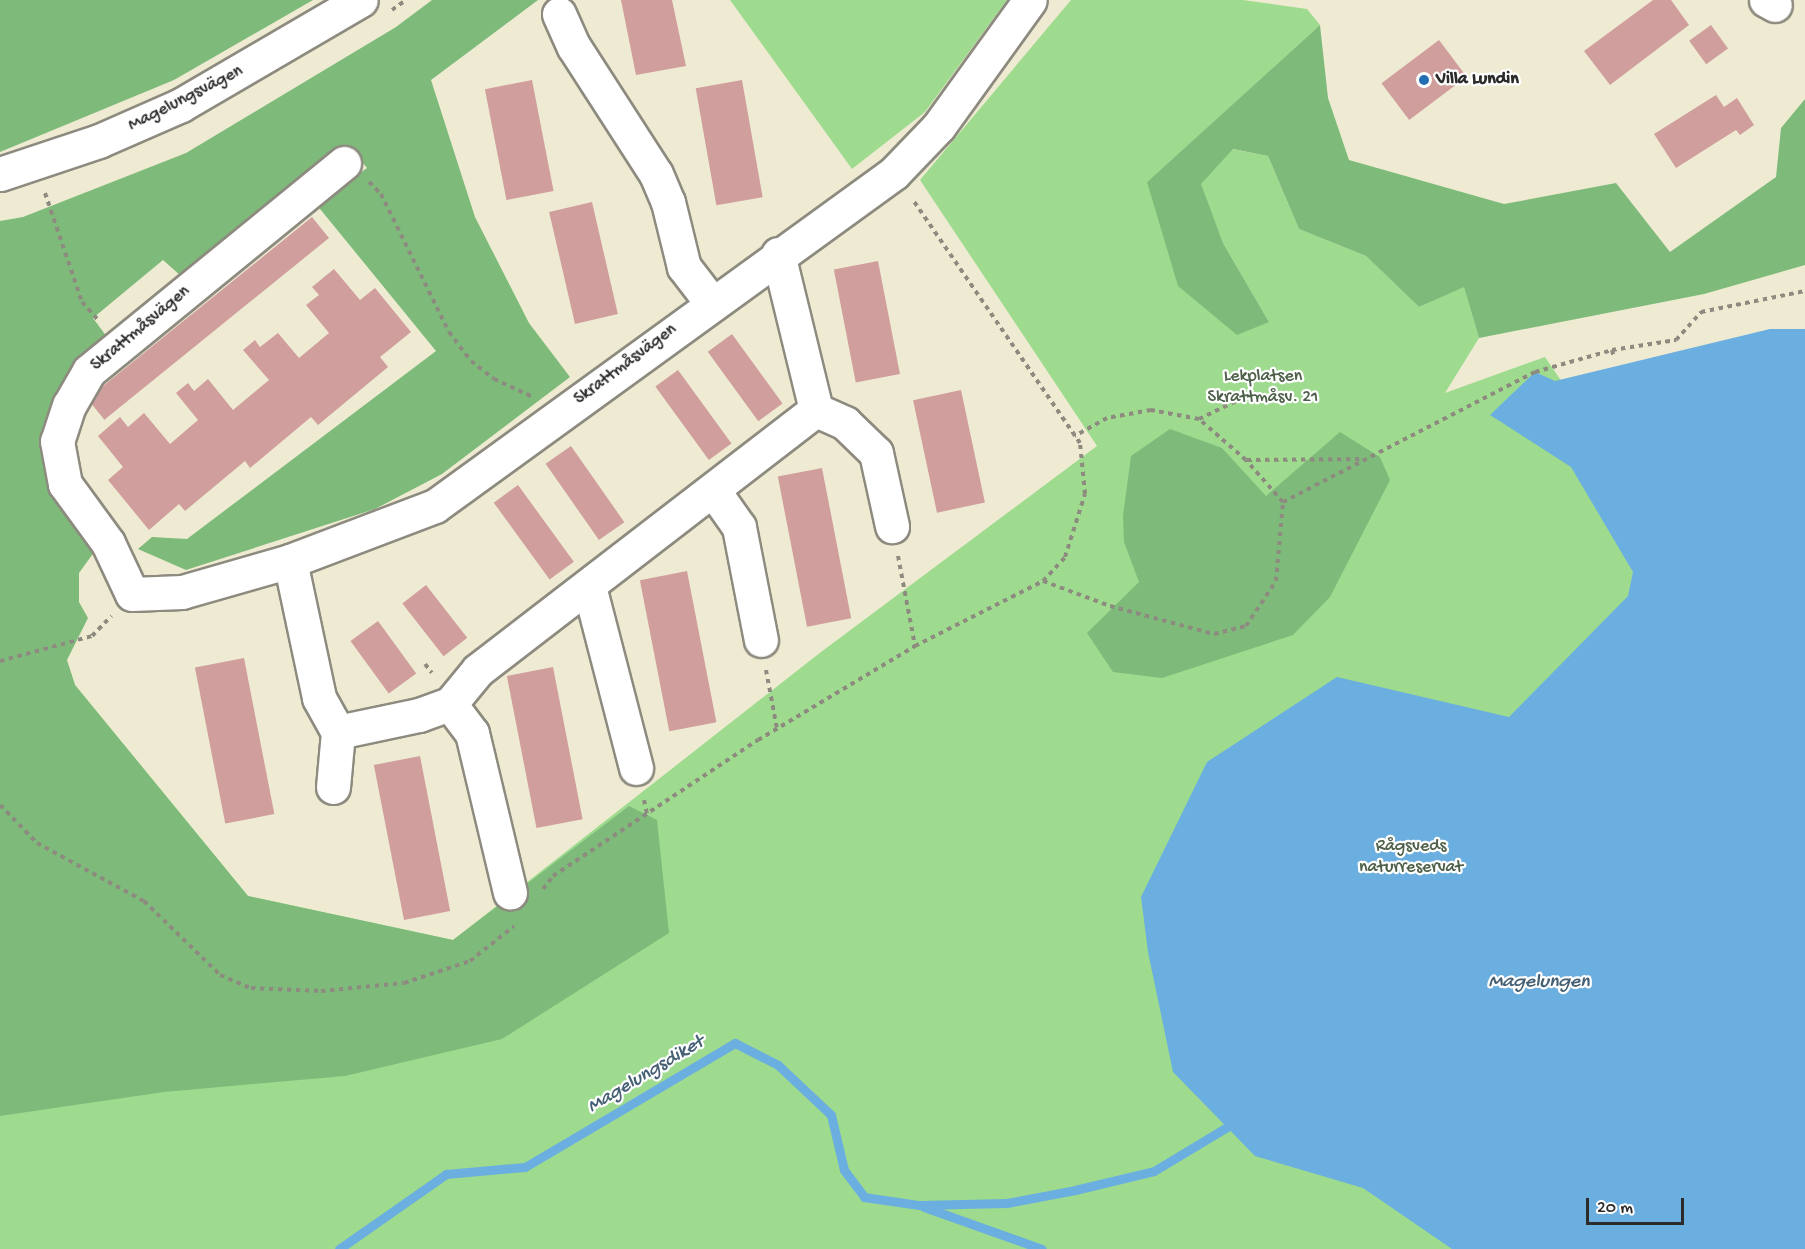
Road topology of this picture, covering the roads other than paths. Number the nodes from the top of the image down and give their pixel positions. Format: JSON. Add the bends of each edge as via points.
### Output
{"nodes":[{"id":1,"x":361,"y":0,"type":"edge"},
{"id":2,"x":1030,"y":0,"type":"edge"},
{"id":3,"x":559,"y":14,"type":"dead end"},
{"id":4,"x":344,"y":163,"type":"road end"},
{"id":5,"x":0,"y":174,"type":"edge"},
{"id":6,"x":778,"y":254,"type":"junction"},
{"id":7,"x":711,"y":302,"type":"junction"},
{"id":8,"x":816,"y":410,"type":"junction"},
{"id":9,"x":713,"y":490,"type":"junction"},
{"id":10,"x":892,"y":526,"type":"road end"},
{"id":11,"x":290,"y":561,"type":"junction"},
{"id":12,"x":589,"y":586,"type":"junction"},
{"id":13,"x":761,"y":640,"type":"road end"},
{"id":14,"x":450,"y":705,"type":"junction"},
{"id":15,"x":338,"y":732,"type":"junction"},
{"id":16,"x":636,"y":768,"type":"dead end"},
{"id":17,"x":333,"y":788,"type":"dead end"},
{"id":18,"x":522,"y":904,"type":"road end"}],
"edges":[{"from":1,"to":5,"type":"street","name":"Magelungsvägen","via":[[181,105],[99,141]]},
{"from":2,"to":6,"type":"street","name":"Skrattmåsvägen","via":[[939,126],[894,172]]},
{"from":3,"to":7,"type":"street","via":[[574,47],[657,174],[684,267]]},
{"from":4,"to":11,"type":"street","name":"Skrattmåsvägen","via":[[89,371],[69,405],[57,441],[65,484],[108,543],[132,594],[182,592]]},
{"from":6,"to":7,"type":"street","name":"Skrattmåsvägen"},
{"from":6,"to":8,"type":"street"},
{"from":7,"to":11,"type":"street","name":"Skrattmåsvägen","via":[[435,506]]},
{"from":8,"to":9,"type":"street"},
{"from":8,"to":10,"type":"street","via":[[845,423],[876,453]]},
{"from":9,"to":12,"type":"street"},
{"from":9,"to":13,"type":"street","via":[[739,527]]},
{"from":11,"to":15,"type":"street","via":[[319,698]]},
{"from":12,"to":14,"type":"street","via":[[478,670]]},
{"from":12,"to":16,"type":"street"},
{"from":14,"to":15,"type":"street"},
{"from":14,"to":18,"type":"street","via":[[472,733]]},
{"from":15,"to":17,"type":"street"}]}
